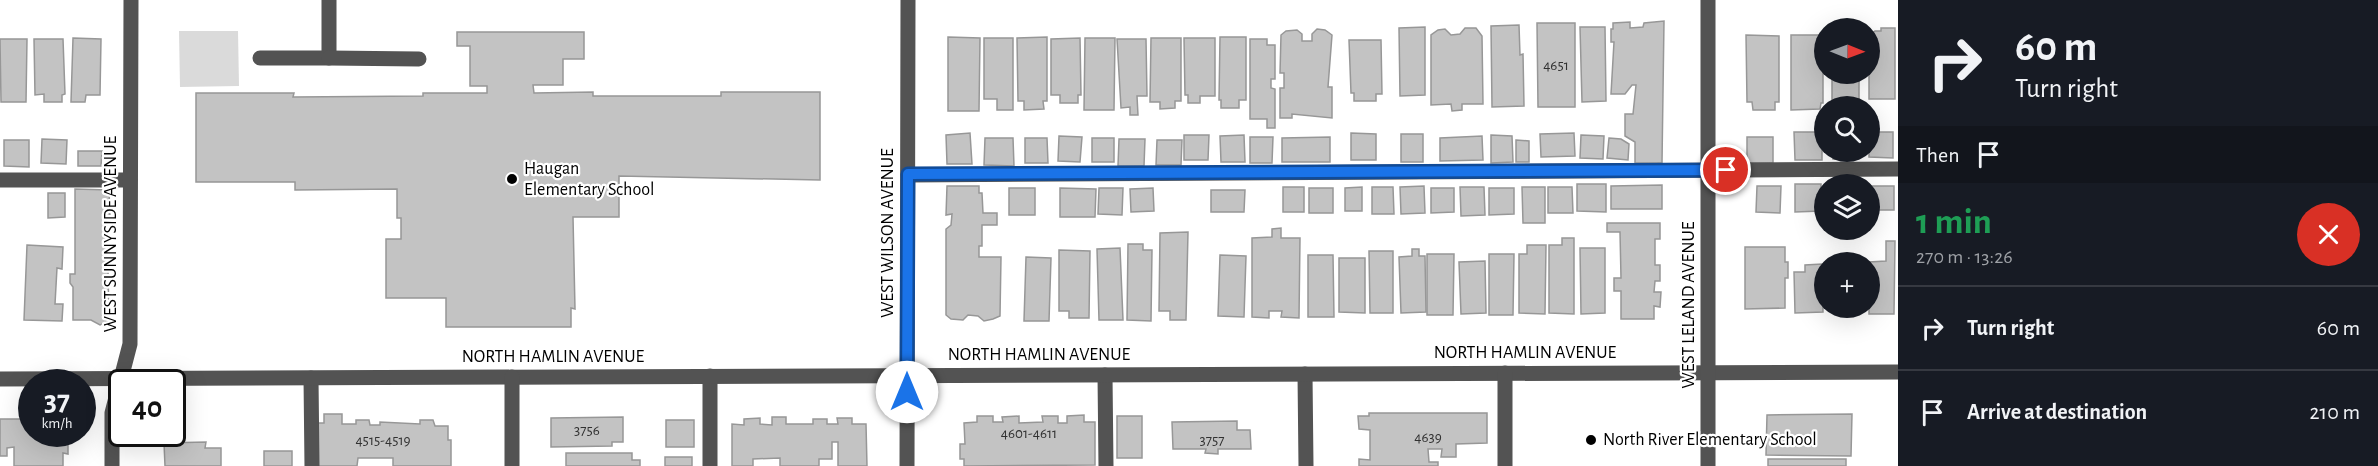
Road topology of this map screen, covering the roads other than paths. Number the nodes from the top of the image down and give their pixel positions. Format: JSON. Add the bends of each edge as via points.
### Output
{"nodes":[{"id":1,"x":131,"y":0,"type":"edge"},
{"id":2,"x":329,"y":0,"type":"edge"},
{"id":3,"x":908,"y":0,"type":"edge"},
{"id":4,"x":1708,"y":0,"type":"edge"},
{"id":5,"x":260,"y":58,"type":"dead end"},
{"id":6,"x":329,"y":58,"type":"junction"},
{"id":7,"x":419,"y":60,"type":"dead end"},
{"id":8,"x":1898,"y":169,"type":"edge"},
{"id":9,"x":1708,"y":170,"type":"junction"},
{"id":10,"x":908,"y":174,"type":"junction"},
{"id":11,"x":0,"y":180,"type":"edge"},
{"id":12,"x":130,"y":180,"type":"junction"},
{"id":13,"x":123,"y":369,"type":"edge"},
{"id":14,"x":1708,"y":372,"type":"junction"},
{"id":15,"x":1898,"y":372,"type":"edge"},
{"id":16,"x":1505,"y":373,"type":"junction"},
{"id":17,"x":1305,"y":374,"type":"junction"},
{"id":18,"x":907,"y":375,"type":"junction"},
{"id":19,"x":1105,"y":375,"type":"junction"},
{"id":20,"x":710,"y":376,"type":"junction"},
{"id":21,"x":512,"y":377,"type":"junction"},
{"id":22,"x":108,"y":378,"type":"edge"},
{"id":23,"x":186,"y":378,"type":"edge"},
{"id":24,"x":311,"y":378,"type":"junction"},
{"id":25,"x":0,"y":379,"type":"edge"},
{"id":26,"x":111,"y":447,"type":"edge"},
{"id":27,"x":111,"y":466,"type":"edge"},
{"id":28,"x":312,"y":466,"type":"edge"},
{"id":29,"x":512,"y":466,"type":"edge"},
{"id":30,"x":710,"y":466,"type":"edge"},
{"id":31,"x":907,"y":466,"type":"edge"},
{"id":32,"x":1106,"y":466,"type":"edge"},
{"id":33,"x":1306,"y":466,"type":"edge"},
{"id":34,"x":1505,"y":466,"type":"edge"},
{"id":35,"x":1708,"y":466,"type":"edge"}],
"edges":[{"from":1,"to":12,"type":"street","name":"WEST SUNNYSIDE AVENUE"},
{"from":2,"to":6,"type":"street"},
{"from":3,"to":10,"type":"street","name":"WEST WILSON AVENUE"},
{"from":4,"to":9,"type":"street","name":"WEST LELAND AVENUE"},
{"from":5,"to":6,"type":"street"},
{"from":6,"to":7,"type":"street"},
{"from":8,"to":9,"type":"street"},
{"from":9,"to":10,"type":"street"},
{"from":9,"to":14,"type":"street","name":"WEST LELAND AVENUE"},
{"from":10,"to":18,"type":"street","name":"WEST WILSON AVENUE"},
{"from":11,"to":12,"type":"street"},
{"from":12,"to":13,"type":"street","name":"WEST SUNNYSIDE AVENUE","via":[[130,344]]},
{"from":14,"to":15,"type":"street","name":"NORTH HAMLIN AVENUE"},
{"from":14,"to":16,"type":"street","name":"NORTH HAMLIN AVENUE"},
{"from":14,"to":35,"type":"street","name":"WEST LELAND AVENUE"},
{"from":16,"to":17,"type":"street","name":"NORTH HAMLIN AVENUE"},
{"from":16,"to":34,"type":"street"},
{"from":17,"to":19,"type":"street","name":"NORTH HAMLIN AVENUE"},
{"from":17,"to":33,"type":"street"},
{"from":18,"to":19,"type":"street","name":"NORTH HAMLIN AVENUE"},
{"from":18,"to":20,"type":"street","name":"NORTH HAMLIN AVENUE"},
{"from":18,"to":31,"type":"street","name":"WEST WILSON AVENUE"},
{"from":19,"to":32,"type":"street"},
{"from":20,"to":21,"type":"street","name":"NORTH HAMLIN AVENUE"},
{"from":20,"to":30,"type":"street"},
{"from":21,"to":24,"type":"street","name":"NORTH HAMLIN AVENUE"},
{"from":21,"to":29,"type":"street"},
{"from":22,"to":25,"type":"street","name":"NORTH HAMLIN AVENUE"},
{"from":23,"to":24,"type":"street","name":"NORTH HAMLIN AVENUE"},
{"from":24,"to":28,"type":"street"},
{"from":26,"to":27,"type":"street","name":"WEST SUNNYSIDE AVENUE"}]}
